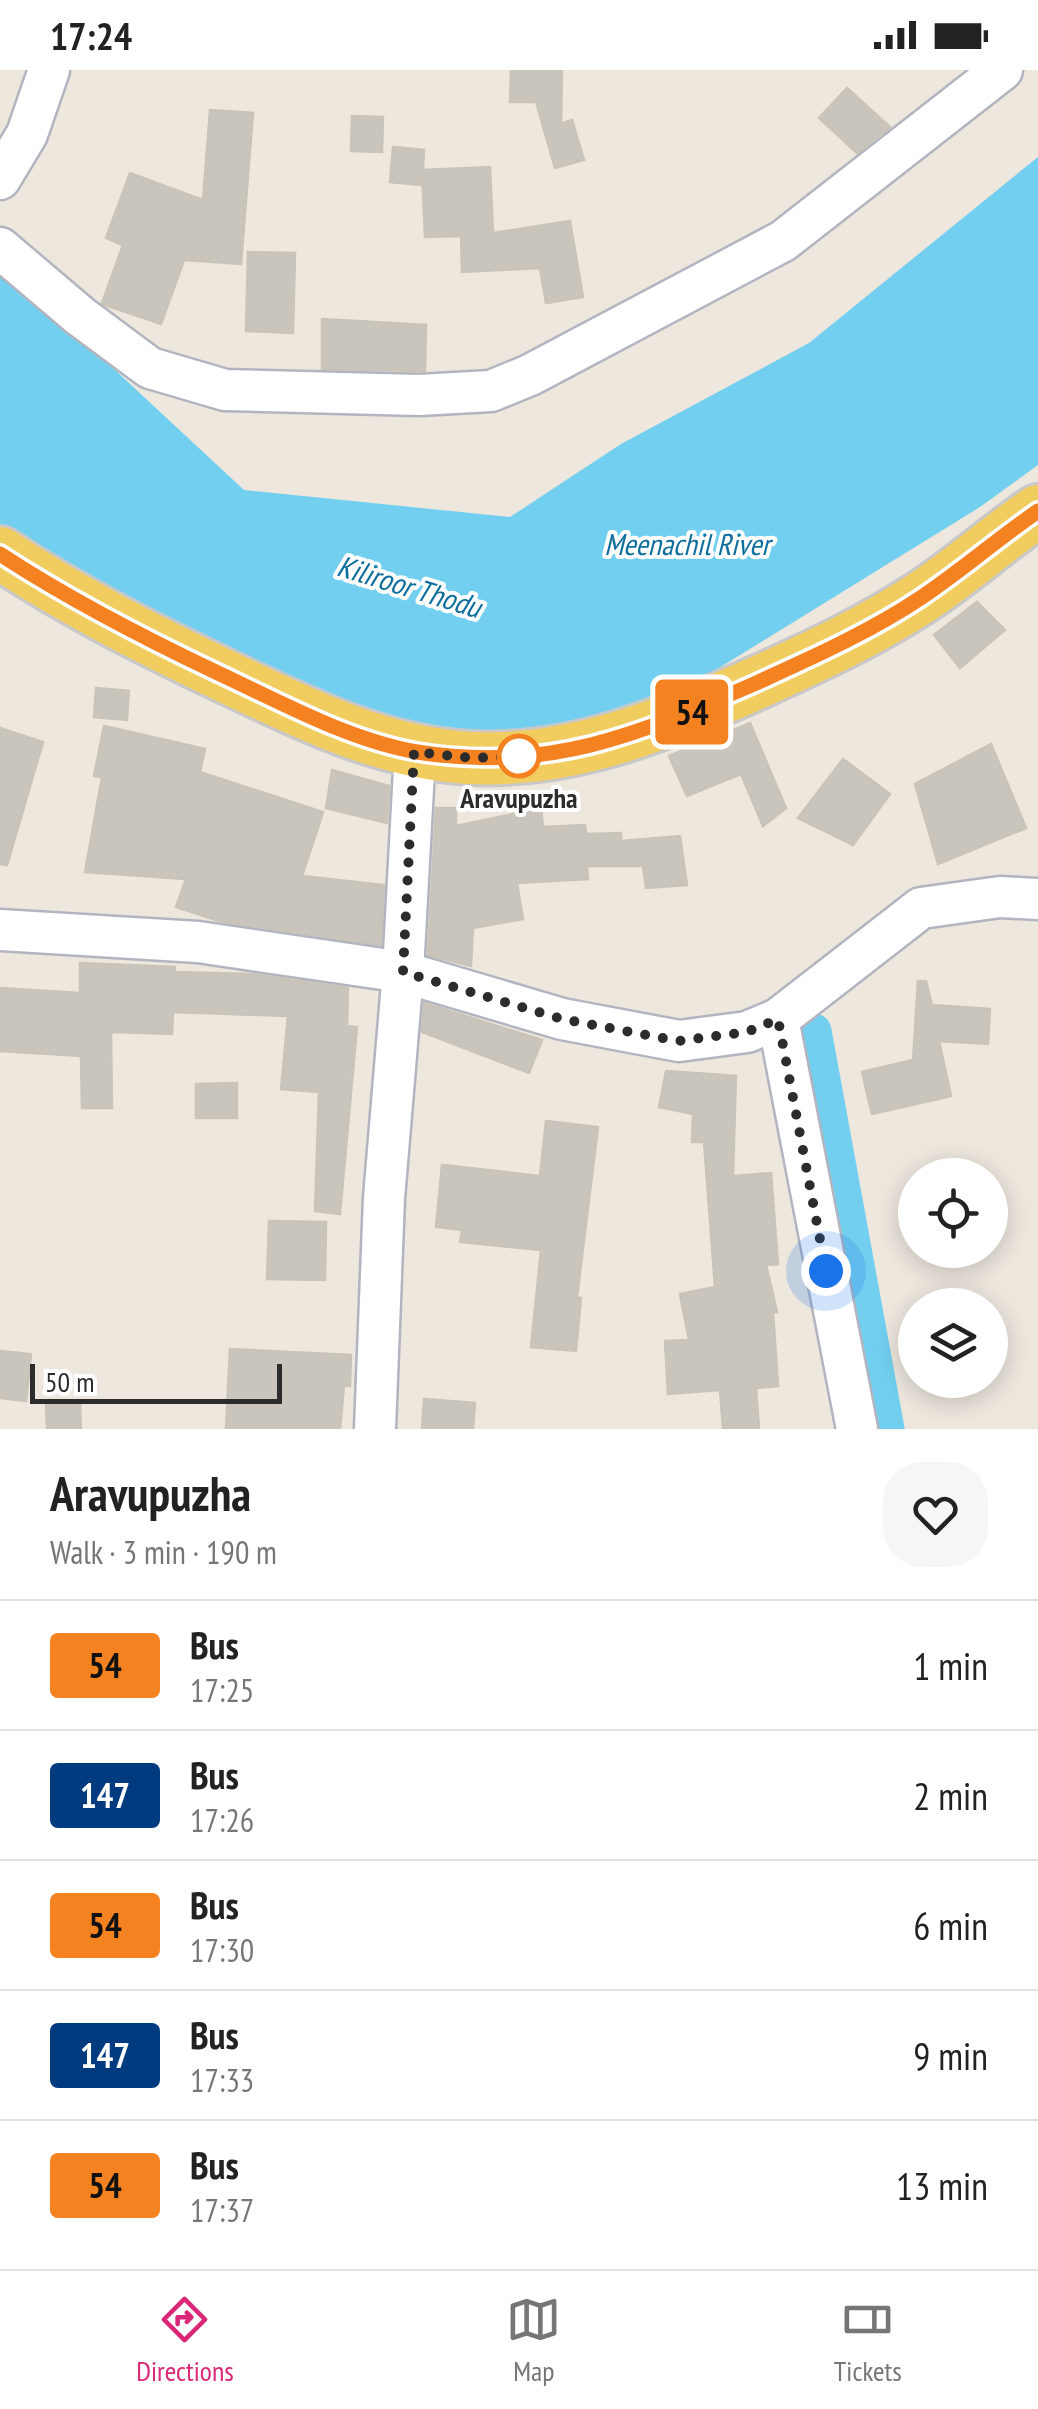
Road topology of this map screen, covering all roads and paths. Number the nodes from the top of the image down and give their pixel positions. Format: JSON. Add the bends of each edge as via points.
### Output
{"nodes":[{"id":1,"x":49,"y":70,"type":"edge"},
{"id":2,"x":1002,"y":70,"type":"edge"},
{"id":3,"x":0,"y":179,"type":"edge"},
{"id":4,"x":0,"y":248,"type":"edge"},
{"id":5,"x":1038,"y":511,"type":"edge"},
{"id":6,"x":0,"y":554,"type":"edge"},
{"id":7,"x":414,"y":752,"type":"junction"},
{"id":8,"x":1038,"y":899,"type":"edge"},
{"id":9,"x":0,"y":930,"type":"edge"},
{"id":10,"x":403,"y":972,"type":"junction"},
{"id":11,"x":778,"y":1019,"type":"junction"},
{"id":12,"x":375,"y":1429,"type":"edge"},
{"id":13,"x":857,"y":1429,"type":"edge"}],
"edges":[{"from":1,"to":3,"type":"street","via":[[27,134]]},
{"from":2,"to":4,"type":"street","via":[[783,242],[491,391],[225,390],[150,368]]},
{"from":5,"to":7,"type":"main road","via":[[872,627],[656,728],[528,756]]},
{"from":6,"to":7,"type":"main road","via":[[148,640],[314,718]]},
{"from":7,"to":10,"type":"street"},
{"from":8,"to":11,"type":"street","via":[[922,908]]},
{"from":9,"to":10,"type":"street","via":[[198,942]]},
{"from":10,"to":11,"type":"street","via":[[562,1019],[678,1041],[747,1032]]},
{"from":10,"to":12,"type":"street","via":[[384,1198]]},
{"from":11,"to":13,"type":"street"}]}
